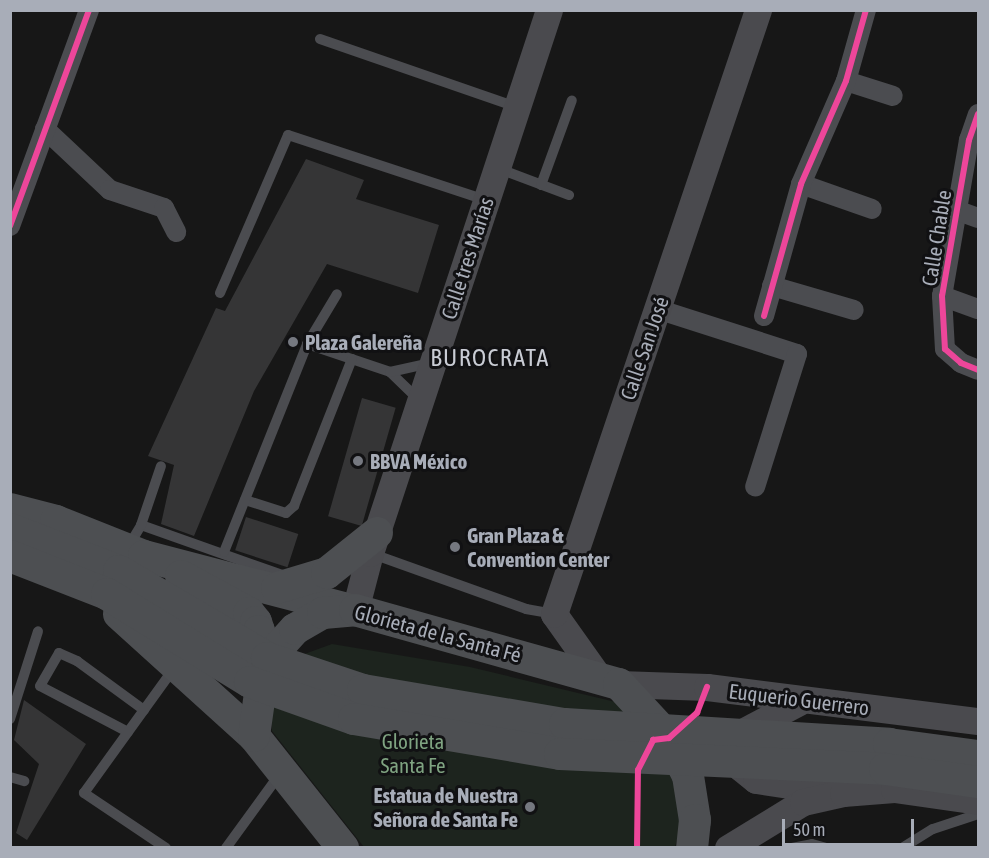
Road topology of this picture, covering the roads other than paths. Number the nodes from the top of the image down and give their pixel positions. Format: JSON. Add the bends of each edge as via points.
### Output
{"nodes":[{"id":1,"x":89,"y":10,"type":"edge"},
{"id":2,"x":549,"y":10,"type":"edge"},
{"id":3,"x":758,"y":10,"type":"edge"},
{"id":4,"x":866,"y":10,"type":"edge"},
{"id":5,"x":320,"y":39,"type":"dead end"},
{"id":6,"x":846,"y":81,"type":"junction"},
{"id":7,"x":893,"y":96,"type":"dead end"},
{"id":8,"x":572,"y":100,"type":"dead end"},
{"id":9,"x":516,"y":107,"type":"junction"},
{"id":10,"x":978,"y":114,"type":"edge"},
{"id":11,"x":45,"y":129,"type":"junction"},
{"id":12,"x":974,"y":141,"type":"edge"},
{"id":13,"x":496,"y":168,"type":"junction"},
{"id":14,"x":801,"y":184,"type":"junction"},
{"id":15,"x":541,"y":185,"type":"junction"},
{"id":16,"x":569,"y":195,"type":"dead end"},
{"id":17,"x":486,"y":200,"type":"junction"},
{"id":18,"x":872,"y":209,"type":"dead end"},
{"id":19,"x":956,"y":210,"type":"junction"},
{"id":20,"x":978,"y":218,"type":"edge"},
{"id":21,"x":10,"y":226,"type":"edge"},
{"id":22,"x":176,"y":232,"type":"dead end"},
{"id":23,"x":772,"y":286,"type":"junction"},
{"id":24,"x":220,"y":293,"type":"dead end"},
{"id":25,"x":337,"y":294,"type":"dead end"},
{"id":26,"x":942,"y":296,"type":"junction"},
{"id":27,"x":657,"y":309,"type":"junction"},
{"id":28,"x":978,"y":309,"type":"edge"},
{"id":29,"x":854,"y":310,"type":"dead end"},
{"id":30,"x":764,"y":316,"type":"dead end"},
{"id":31,"x":307,"y":344,"type":"junction"},
{"id":32,"x":352,"y":359,"type":"junction"},
{"id":33,"x":432,"y":363,"type":"junction"},
{"id":34,"x":970,"y":366,"type":"edge"},
{"id":35,"x":390,"y":372,"type":"junction"},
{"id":36,"x":420,"y":401,"type":"junction"},
{"id":37,"x":161,"y":466,"type":"dead end"},
{"id":38,"x":755,"y":487,"type":"dead end"},
{"id":39,"x":245,"y":500,"type":"junction"},
{"id":40,"x":10,"y":509,"type":"edge"},
{"id":41,"x":10,"y":529,"type":"edge"},
{"id":42,"x":137,"y":543,"type":"junction"},
{"id":43,"x":373,"y":543,"type":"junction"},
{"id":44,"x":224,"y":552,"type":"junction"},
{"id":45,"x":10,"y":556,"type":"edge"},
{"id":46,"x":10,"y":569,"type":"edge"},
{"id":47,"x":290,"y":585,"type":"junction"},
{"id":48,"x":88,"y":598,"type":"junction"},
{"id":49,"x":350,"y":609,"type":"junction"},
{"id":50,"x":554,"y":614,"type":"junction"},
{"id":51,"x":38,"y":631,"type":"dead end"},
{"id":52,"x":176,"y":665,"type":"junction"},
{"id":53,"x":608,"y":680,"type":"junction"},
{"id":54,"x":14,"y":692,"type":"edge"},
{"id":55,"x":799,"y":702,"type":"junction"},
{"id":56,"x":144,"y":710,"type":"junction"},
{"id":57,"x":10,"y":719,"type":"edge"},
{"id":58,"x":978,"y":721,"type":"edge"},
{"id":59,"x":128,"y":732,"type":"junction"},
{"id":60,"x":254,"y":736,"type":"junction"},
{"id":61,"x":978,"y":756,"type":"edge"},
{"id":62,"x":282,"y":772,"type":"junction"},
{"id":63,"x":10,"y":777,"type":"edge"},
{"id":64,"x":24,"y":781,"type":"dead end"},
{"id":65,"x":843,"y":793,"type":"junction"},
{"id":66,"x":977,"y":799,"type":"edge"},
{"id":67,"x":166,"y":848,"type":"edge"},
{"id":68,"x":226,"y":848,"type":"edge"},
{"id":69,"x":343,"y":848,"type":"edge"},
{"id":70,"x":692,"y":848,"type":"edge"},
{"id":71,"x":728,"y":848,"type":"edge"},
{"id":72,"x":792,"y":848,"type":"edge"},
{"id":73,"x":826,"y":848,"type":"edge"},
{"id":74,"x":902,"y":848,"type":"edge"}],
"edges":[{"from":1,"to":11,"type":"street"},
{"from":2,"to":9,"type":"main road","name":"Calle tres Marías"},
{"from":3,"to":27,"type":"main road","name":"Calle San José"},
{"from":4,"to":6,"type":"street"},
{"from":5,"to":9,"type":"lane"},
{"from":6,"to":7,"type":"street"},
{"from":6,"to":14,"type":"street"},
{"from":8,"to":15,"type":"lane"},
{"from":9,"to":13,"type":"main road","name":"Calle tres Marías"},
{"from":10,"to":12,"type":"street","name":"Calle Chable"},
{"from":11,"to":21,"type":"street"},
{"from":11,"to":22,"type":"street","via":[[110,190],[164,208]]},
{"from":12,"to":19,"type":"street","name":"Calle Chable"},
{"from":13,"to":15,"type":"lane"},
{"from":13,"to":17,"type":"main road","name":"Calle tres Marías"},
{"from":14,"to":18,"type":"street"},
{"from":14,"to":23,"type":"street"},
{"from":15,"to":16,"type":"lane"},
{"from":17,"to":24,"type":"lane","via":[[288,135]]},
{"from":17,"to":33,"type":"main road","name":"Calle tres Marías"},
{"from":19,"to":20,"type":"street"},
{"from":19,"to":26,"type":"street","name":"Calle Chable"},
{"from":23,"to":29,"type":"street"},
{"from":23,"to":30,"type":"street"},
{"from":25,"to":31,"type":"lane"},
{"from":26,"to":28,"type":"street"},
{"from":26,"to":34,"type":"street","name":"Calle Chable","via":[[945,349]]},
{"from":27,"to":38,"type":"street","via":[[797,354]]},
{"from":27,"to":50,"type":"main road","name":"Calle San José"},
{"from":31,"to":32,"type":"lane"},
{"from":31,"to":39,"type":"lane"},
{"from":32,"to":35,"type":"lane"},
{"from":32,"to":39,"type":"lane","via":[[294,506],[286,513]]},
{"from":33,"to":35,"type":"lane"},
{"from":33,"to":36,"type":"main road","name":"Calle tres Marías"},
{"from":35,"to":36,"type":"lane"},
{"from":36,"to":43,"type":"main road","name":"Calle tres Marías"},
{"from":37,"to":42,"type":"lane"},
{"from":39,"to":44,"type":"lane"},
{"from":40,"to":42,"type":"main road"},
{"from":41,"to":61,"type":"main road","bridge":true,"via":[[119,571],[267,658],[363,690],[565,724],[878,744]]},
{"from":42,"to":44,"type":"lane"},
{"from":42,"to":47,"type":"main road"},
{"from":42,"to":48,"type":"main road","via":[[249,613],[259,631],[249,653],[241,659],[219,662],[122,606]]},
{"from":43,"to":47,"type":"main road"},
{"from":43,"to":49,"type":"main road","name":"Calle tres Marías"},
{"from":43,"to":50,"type":"lane","via":[[526,609]]},
{"from":44,"to":47,"type":"lane"},
{"from":45,"to":66,"type":"main road","bridge":true,"via":[[107,594],[249,682],[354,719],[560,754],[885,769]]},
{"from":46,"to":48,"type":"main road"},
{"from":47,"to":49,"type":"main road"},
{"from":48,"to":52,"type":"main road","via":[[124,616]]},
{"from":49,"to":53,"type":"main road","name":"Glorieta de la Santa Fé"},
{"from":49,"to":60,"type":"main road","name":"Glorieta de la Santa Fé","via":[[322,613],[295,629],[276,650],[261,686]]},
{"from":50,"to":53,"type":"main road"},
{"from":51,"to":54,"type":"lane"},
{"from":52,"to":56,"type":"lane"},
{"from":52,"to":60,"type":"main road"},
{"from":53,"to":55,"type":"main road","name":"Euquerio Guerrero","via":[[707,687]]},
{"from":53,"to":70,"type":"main road","via":[[669,738],[688,776],[694,820]]},
{"from":54,"to":57,"type":"lane"},
{"from":55,"to":58,"type":"main road","name":"Euquerio Guerrero"},
{"from":55,"to":65,"type":"main road","via":[[742,732],[738,756],[741,768],[756,780]]},
{"from":56,"to":59,"type":"lane"},
{"from":56,"to":59,"type":"lane","via":[[77,661],[59,653],[40,686]]},
{"from":59,"to":67,"type":"lane","via":[[84,793]]},
{"from":60,"to":62,"type":"main road"},
{"from":62,"to":68,"type":"lane"},
{"from":62,"to":69,"type":"main road"},
{"from":63,"to":64,"type":"lane"},
{"from":65,"to":66,"type":"main road","via":[[894,789]]},
{"from":65,"to":71,"type":"main road","via":[[803,802]]},
{"from":66,"to":74,"type":"lane"},
{"from":72,"to":73,"type":"lane"}]}
